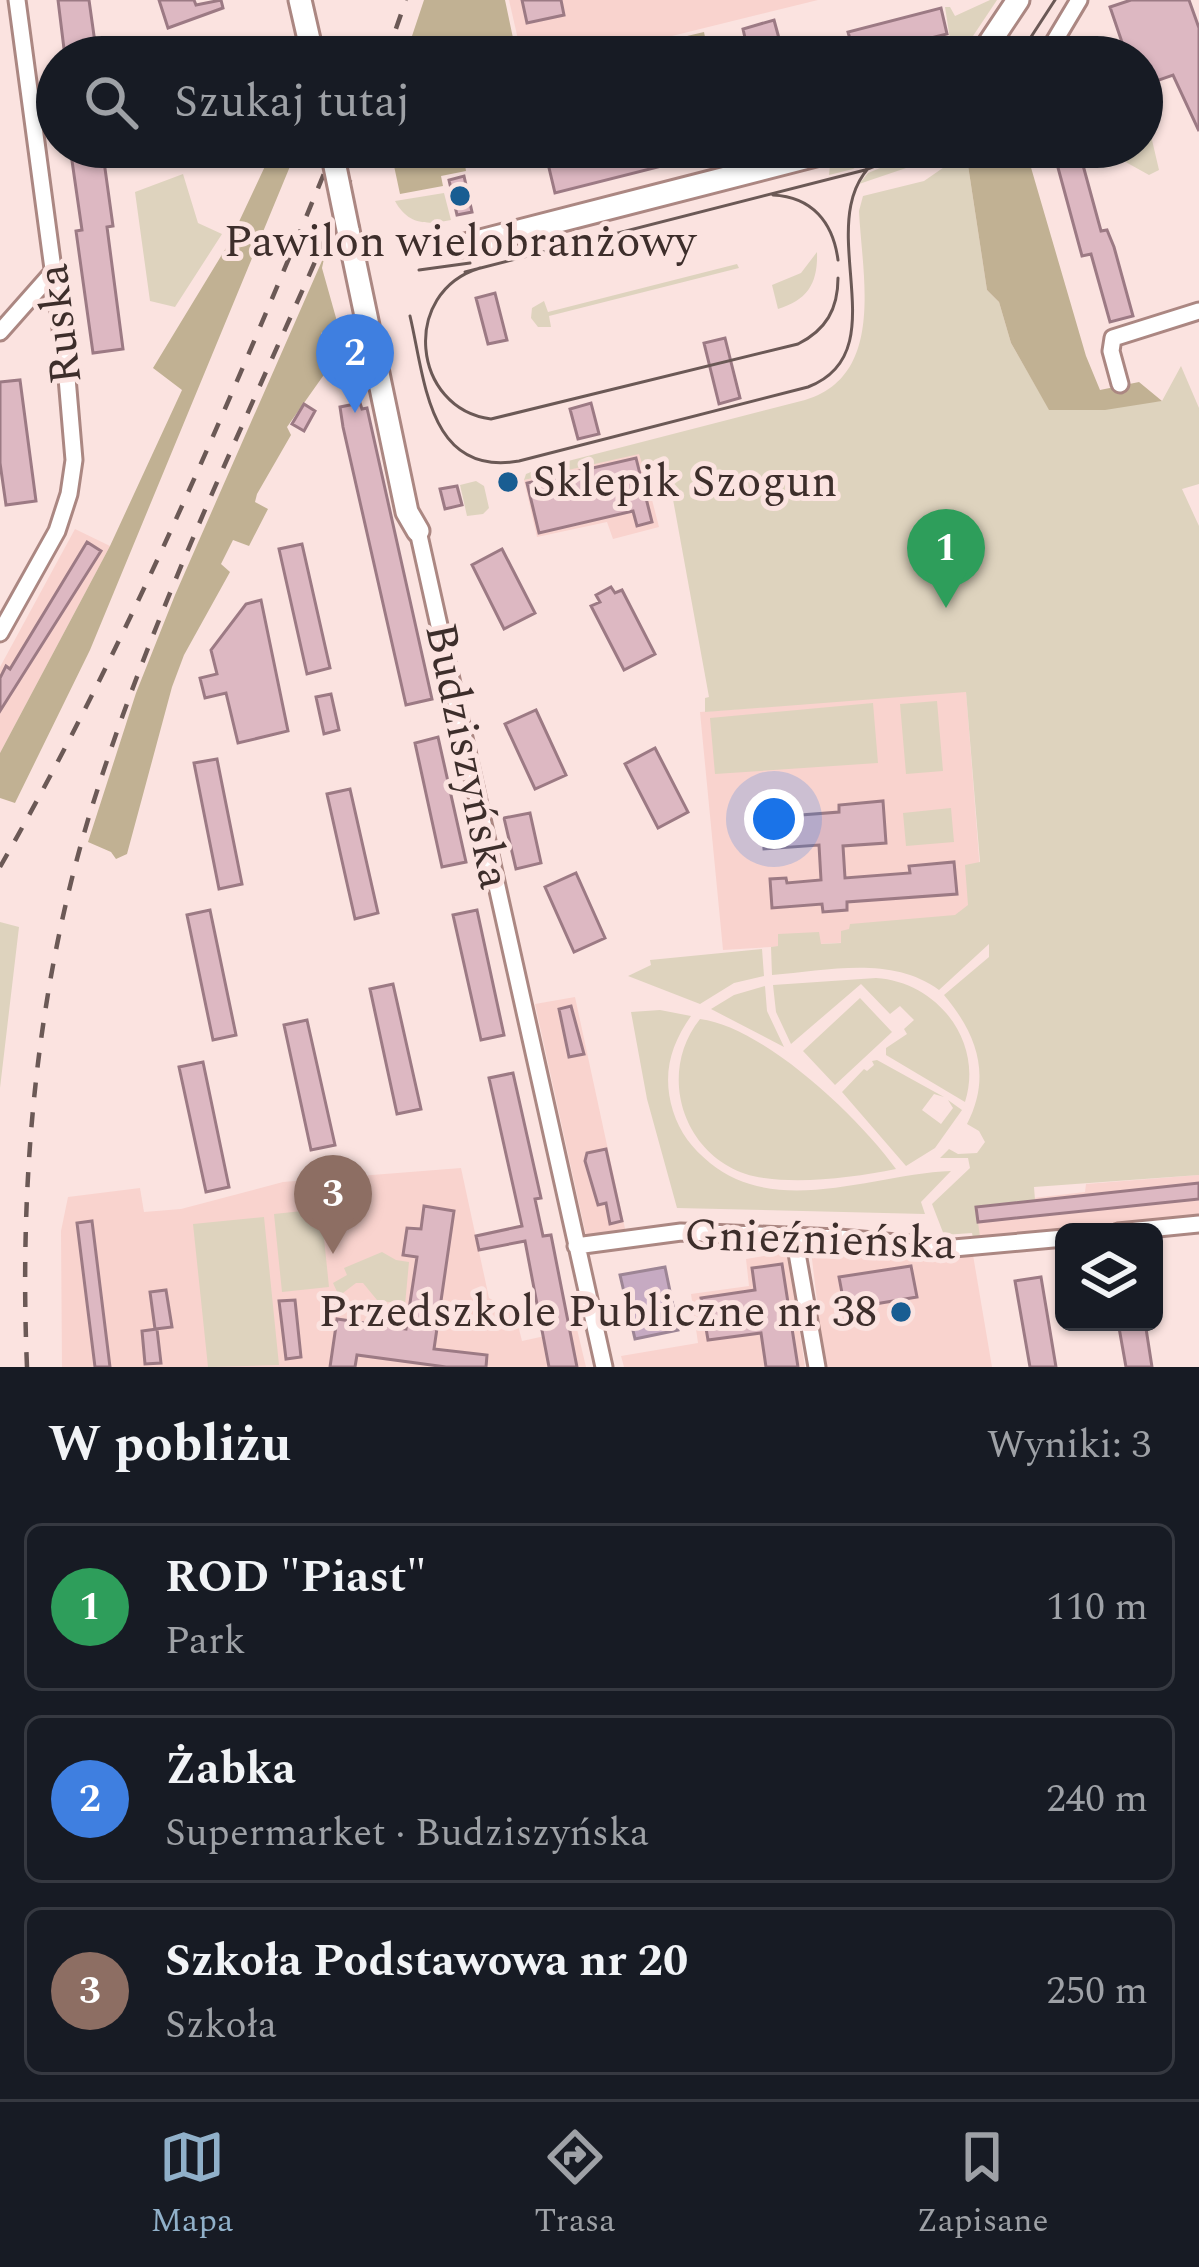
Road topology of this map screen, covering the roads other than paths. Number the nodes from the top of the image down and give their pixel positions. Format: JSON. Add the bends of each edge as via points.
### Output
{"nodes":[{"id":1,"x":17,"y":0,"type":"edge"},
{"id":2,"x":300,"y":0,"type":"edge"},
{"id":3,"x":1018,"y":0,"type":"edge"},
{"id":4,"x":1078,"y":0,"type":"edge"},
{"id":5,"x":308,"y":36,"type":"edge"},
{"id":6,"x":994,"y":36,"type":"edge"},
{"id":7,"x":1058,"y":36,"type":"edge"},
{"id":8,"x":36,"y":139,"type":"edge"},
{"id":9,"x":40,"y":168,"type":"edge"},
{"id":10,"x":335,"y":168,"type":"edge"},
{"id":11,"x":765,"y":168,"type":"edge"},
{"id":12,"x":460,"y":246,"type":"dead end"},
{"id":13,"x":54,"y":271,"type":"junction"},
{"id":14,"x":1199,"y":311,"type":"edge"},
{"id":15,"x":0,"y":332,"type":"edge"},
{"id":16,"x":1120,"y":384,"type":"dead end"},
{"id":17,"x":418,"y":531,"type":"joint"},
{"id":18,"x":0,"y":634,"type":"edge"},
{"id":19,"x":1199,"y":1224,"type":"edge"},
{"id":20,"x":1163,"y":1228,"type":"edge"},
{"id":21,"x":794,"y":1236,"type":"junction"},
{"id":22,"x":1055,"y":1239,"type":"edge"},
{"id":23,"x":577,"y":1246,"type":"junction"},
{"id":24,"x":604,"y":1367,"type":"edge"},
{"id":25,"x":817,"y":1367,"type":"edge"}],
"edges":[{"from":1,"to":8,"type":"street","name":"Ruska"},
{"from":2,"to":5,"type":"street"},
{"from":3,"to":6,"type":"street"},
{"from":4,"to":7,"type":"street"},
{"from":9,"to":13,"type":"street","name":"Ruska"},
{"from":10,"to":17,"type":"street","name":"Budziszyńska","bridge":true,"via":[[404,502]]},
{"from":11,"to":12,"type":"street"},
{"from":13,"to":15,"type":"street"},
{"from":13,"to":18,"type":"street","name":"Ruska","via":[[72,476],[57,531]]},
{"from":14,"to":16,"type":"street","via":[[1113,338]]},
{"from":17,"to":23,"type":"street","name":"Budziszyńska"},
{"from":19,"to":20,"type":"street"},
{"from":21,"to":22,"type":"street","name":"Gnieźnieńska","via":[[955,1248]]},
{"from":21,"to":23,"type":"street","name":"Gnieźnieńska","via":[[681,1232]]},
{"from":21,"to":25,"type":"street"},
{"from":23,"to":24,"type":"street","name":"Budziszyńska"}]}
